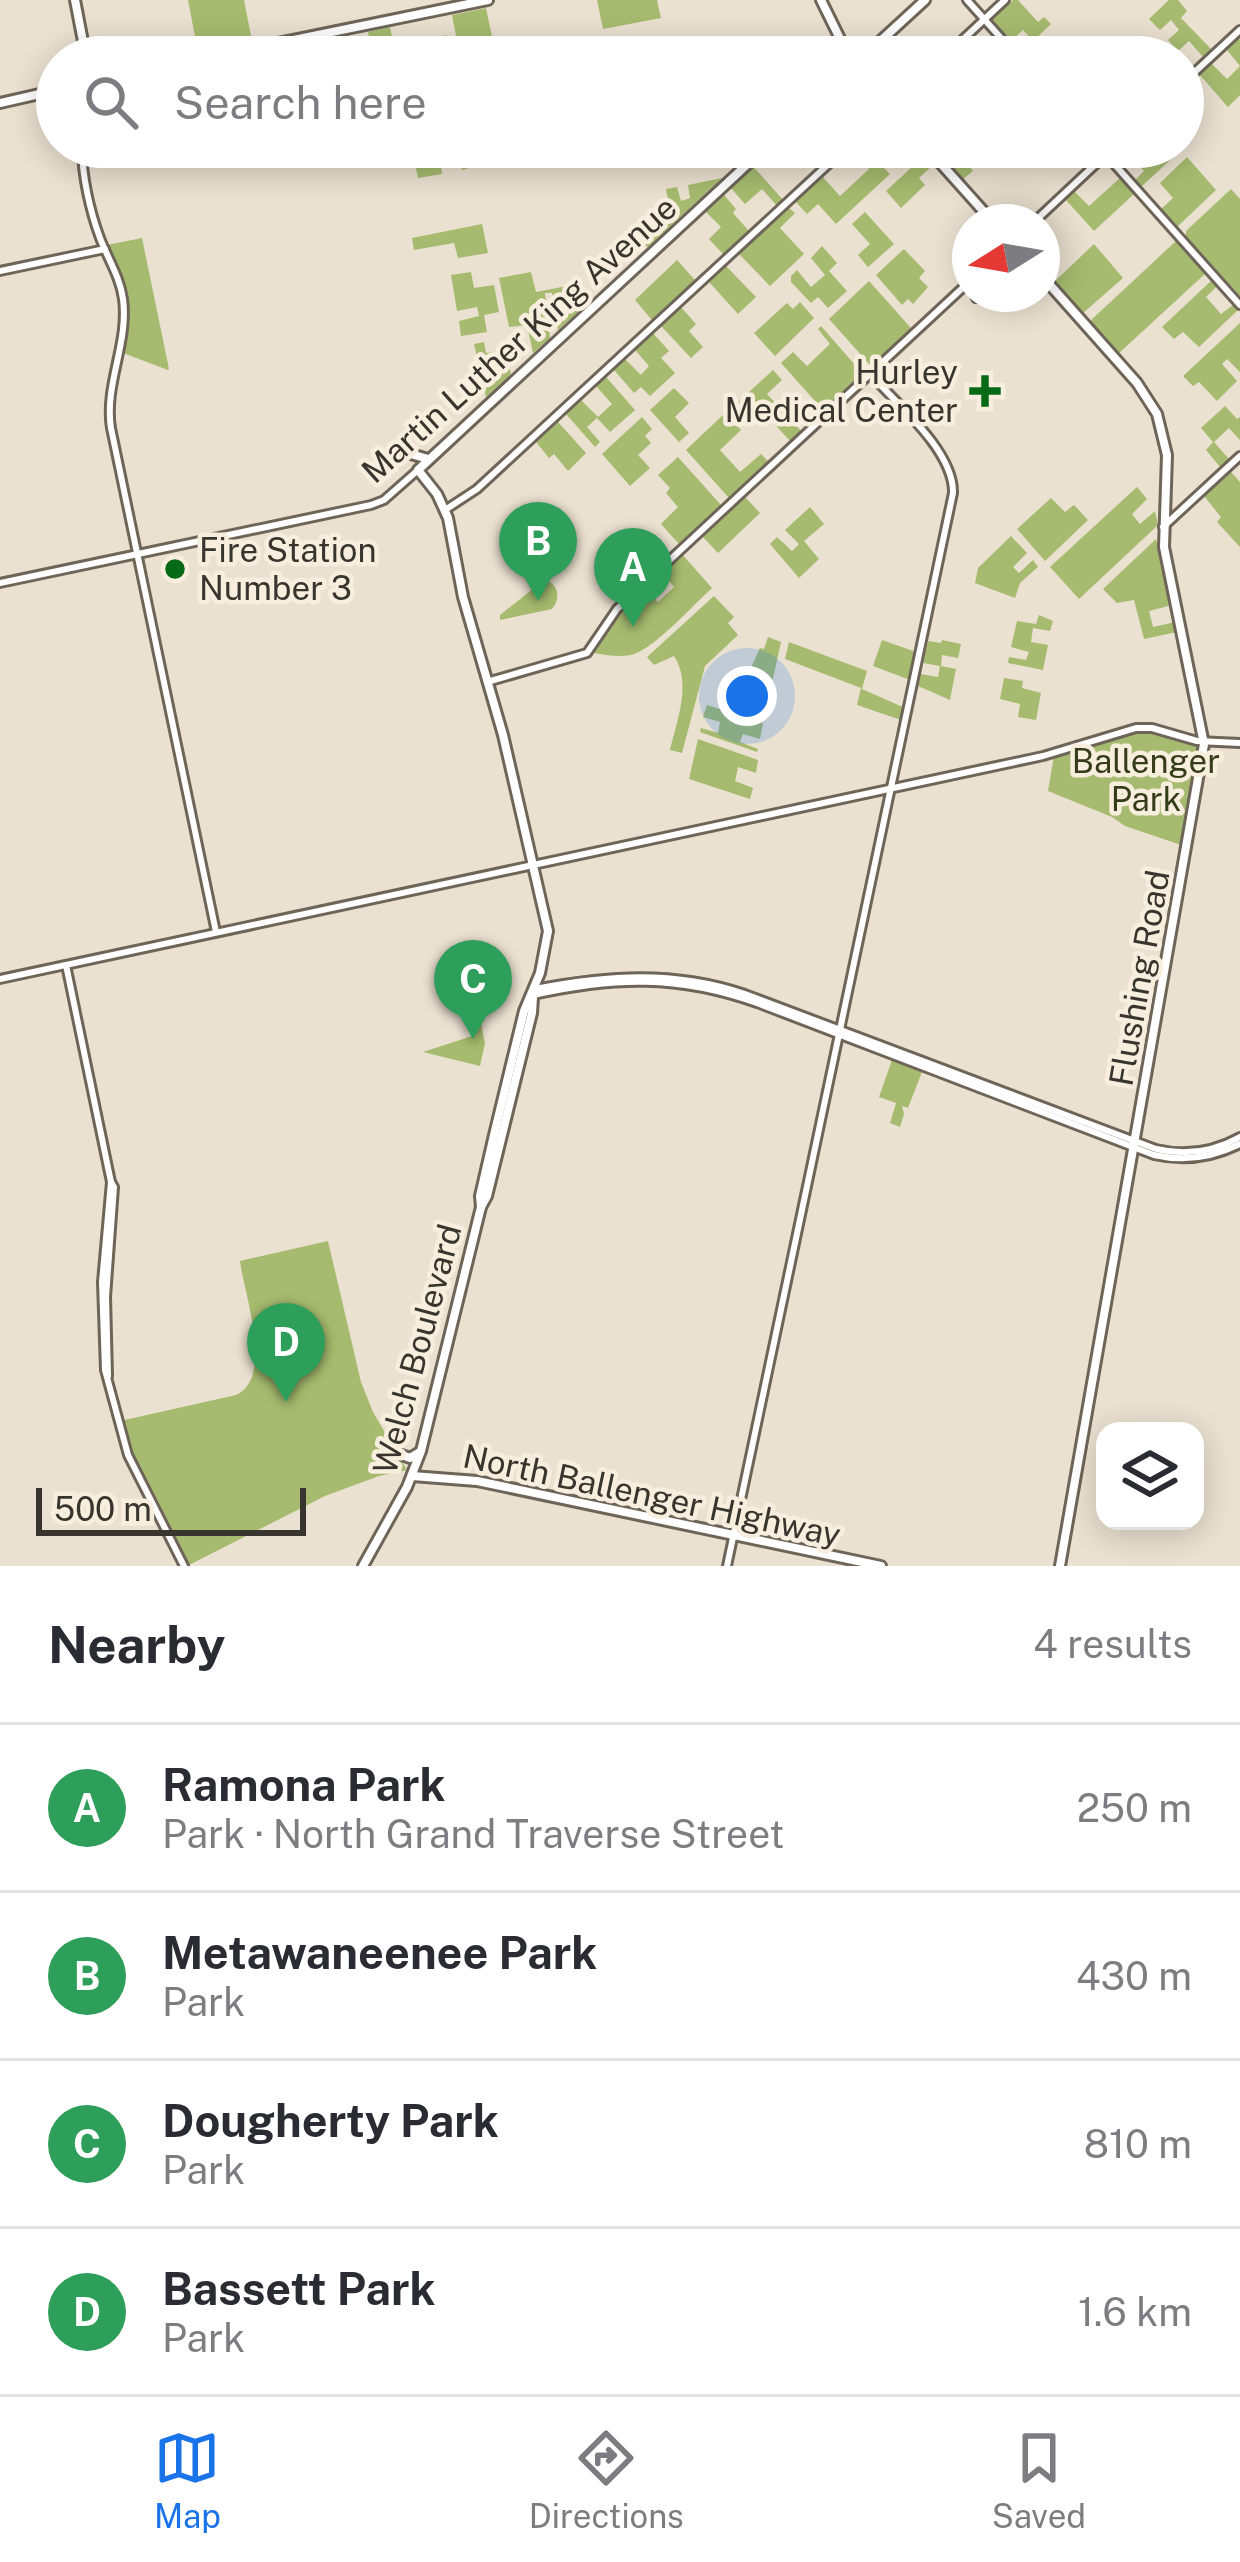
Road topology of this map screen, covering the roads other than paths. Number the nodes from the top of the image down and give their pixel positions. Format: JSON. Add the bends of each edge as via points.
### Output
{"nodes":[{"id":1,"x":76,"y":0,"type":"edge"},
{"id":2,"x":488,"y":0,"type":"edge"},
{"id":3,"x":821,"y":0,"type":"edge"},
{"id":4,"x":925,"y":0,"type":"edge"},
{"id":5,"x":968,"y":0,"type":"edge"},
{"id":6,"x":1005,"y":0,"type":"edge"},
{"id":7,"x":985,"y":20,"type":"junction"},
{"id":8,"x":1240,"y":30,"type":"edge"},
{"id":9,"x":82,"y":36,"type":"edge"},
{"id":10,"x":312,"y":36,"type":"edge"},
{"id":11,"x":839,"y":36,"type":"edge"},
{"id":12,"x":886,"y":36,"type":"edge"},
{"id":13,"x":967,"y":36,"type":"edge"},
{"id":14,"x":999,"y":36,"type":"edge"},
{"id":15,"x":1204,"y":63,"type":"edge"},
{"id":16,"x":36,"y":95,"type":"edge"},
{"id":17,"x":0,"y":104,"type":"edge"},
{"id":18,"x":86,"y":168,"type":"edge"},
{"id":19,"x":743,"y":168,"type":"edge"},
{"id":20,"x":824,"y":168,"type":"edge"},
{"id":21,"x":945,"y":168,"type":"edge"},
{"id":22,"x":1092,"y":168,"type":"edge"},
{"id":23,"x":1118,"y":168,"type":"edge"},
{"id":24,"x":977,"y":204,"type":"edge"},
{"id":25,"x":1053,"y":204,"type":"edge"},
{"id":26,"x":105,"y":249,"type":"junction"},
{"id":27,"x":0,"y":271,"type":"edge"},
{"id":28,"x":1060,"y":296,"type":"edge"},
{"id":29,"x":952,"y":298,"type":"edge"},
{"id":30,"x":1240,"y":304,"type":"edge"},
{"id":31,"x":870,"y":374,"type":"junction"},
{"id":32,"x":404,"y":452,"type":"dead end"},
{"id":33,"x":1240,"y":456,"type":"edge"},
{"id":34,"x":430,"y":459,"type":"junction"},
{"id":35,"x":419,"y":468,"type":"junction"},
{"id":36,"x":447,"y":509,"type":"junction"},
{"id":37,"x":1163,"y":527,"type":"junction"},
{"id":38,"x":137,"y":554,"type":"junction"},
{"id":39,"x":0,"y":583,"type":"edge"},
{"id":40,"x":489,"y":681,"type":"junction"},
{"id":41,"x":1204,"y":741,"type":"junction"},
{"id":42,"x":1240,"y":743,"type":"edge"},
{"id":43,"x":891,"y":788,"type":"junction"},
{"id":44,"x":533,"y":865,"type":"junction"},
{"id":45,"x":216,"y":932,"type":"junction"},
{"id":46,"x":66,"y":964,"type":"junction"},
{"id":47,"x":0,"y":979,"type":"edge"},
{"id":48,"x":534,"y":992,"type":"junction"},
{"id":49,"x":841,"y":1033,"type":"junction"},
{"id":50,"x":1240,"y":1140,"type":"edge"},
{"id":51,"x":1134,"y":1144,"type":"junction"},
{"id":52,"x":421,"y":1451,"type":"junction"},
{"id":53,"x":402,"y":1455,"type":"dead end"},
{"id":54,"x":412,"y":1476,"type":"junction"},
{"id":55,"x":733,"y":1535,"type":"junction"},
{"id":56,"x":184,"y":1566,"type":"edge"},
{"id":57,"x":363,"y":1566,"type":"edge"},
{"id":58,"x":727,"y":1566,"type":"edge"},
{"id":59,"x":881,"y":1566,"type":"edge"},
{"id":60,"x":1060,"y":1566,"type":"edge"}],
"edges":[{"from":1,"to":9,"type":"main road"},
{"from":2,"to":10,"type":"main road"},
{"from":3,"to":11,"type":"main road"},
{"from":4,"to":12,"type":"main road"},
{"from":5,"to":7,"type":"street"},
{"from":6,"to":7,"type":"street"},
{"from":7,"to":13,"type":"street"},
{"from":7,"to":14,"type":"street"},
{"from":8,"to":15,"type":"street"},
{"from":16,"to":17,"type":"main road"},
{"from":18,"to":26,"type":"street"},
{"from":19,"to":34,"type":"main road","name":"Martin Luther King Avenue"},
{"from":20,"to":36,"type":"street"},
{"from":21,"to":24,"type":"main road"},
{"from":22,"to":25,"type":"street"},
{"from":23,"to":30,"type":"street"},
{"from":26,"to":27,"type":"street"},
{"from":26,"to":38,"type":"street","via":[[124,309],[109,417]]},
{"from":28,"to":37,"type":"main road","name":"Flushing Road","via":[[1159,419]]},
{"from":29,"to":31,"type":"street"},
{"from":31,"to":40,"type":"street","via":[[617,609],[589,652]]},
{"from":31,"to":43,"type":"street","via":[[937,448],[953,483]]},
{"from":32,"to":34,"type":"main road"},
{"from":33,"to":37,"type":"street"},
{"from":34,"to":35,"type":"main road","name":"Martin Luther King Avenue"},
{"from":35,"to":36,"type":"main road","name":"Welch Boulevard"},
{"from":35,"to":38,"type":"street","name":"Martin Luther King Avenue","via":[[377,503]]},
{"from":36,"to":40,"type":"main road","name":"Welch Boulevard"},
{"from":37,"to":41,"type":"main road","name":"Flushing Road"},
{"from":38,"to":39,"type":"street","name":"Martin Luther King Avenue"},
{"from":38,"to":45,"type":"street"},
{"from":40,"to":44,"type":"main road","name":"Welch Boulevard"},
{"from":41,"to":42,"type":"street"},
{"from":41,"to":43,"type":"street","via":[[1142,727]]},
{"from":41,"to":51,"type":"main road","name":"Flushing Road"},
{"from":43,"to":44,"type":"street"},
{"from":43,"to":49,"type":"street"},
{"from":44,"to":45,"type":"street"},
{"from":44,"to":48,"type":"main road","name":"Welch Boulevard","via":[[548,933]]},
{"from":45,"to":46,"type":"street"},
{"from":46,"to":47,"type":"street"},
{"from":46,"to":56,"type":"street","via":[[114,1187],[104,1369],[128,1455]]},
{"from":48,"to":49,"type":"street","via":[[678,983]]},
{"from":48,"to":52,"type":"main road","name":"Welch Boulevard"},
{"from":49,"to":51,"type":"street"},
{"from":49,"to":55,"type":"street"},
{"from":50,"to":51,"type":"street","via":[[1190,1153]]},
{"from":51,"to":60,"type":"main road","name":"Flushing Road"},
{"from":52,"to":53,"type":"main road"},
{"from":52,"to":54,"type":"main road","name":"Welch Boulevard"},
{"from":54,"to":55,"type":"main road","name":"North Ballenger Highway","via":[[466,1479]]},
{"from":54,"to":57,"type":"main road","name":"Welch Boulevard"},
{"from":55,"to":58,"type":"street"},
{"from":55,"to":59,"type":"main road","name":"North Ballenger Highway"}]}
